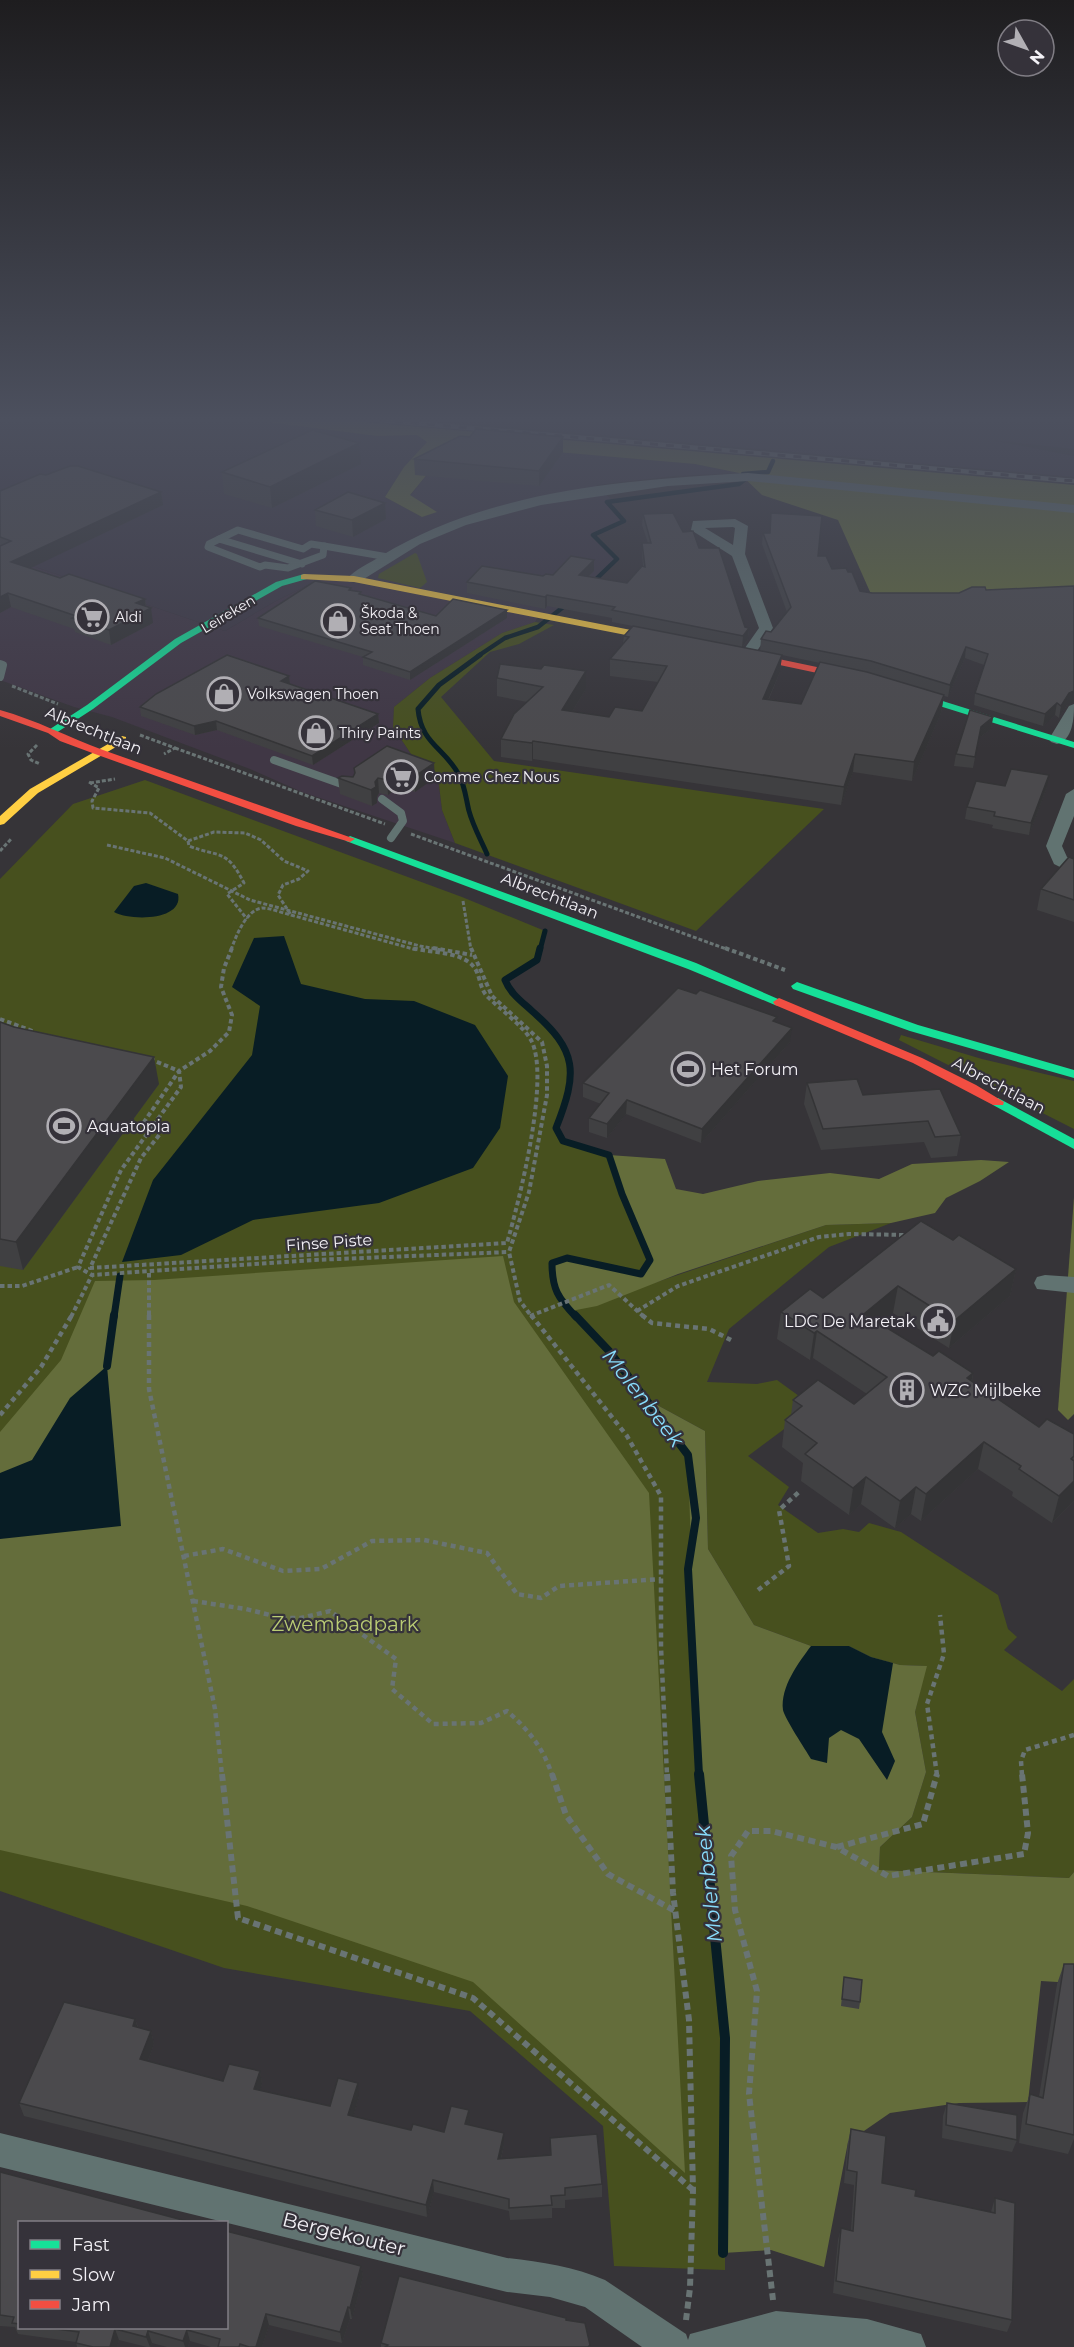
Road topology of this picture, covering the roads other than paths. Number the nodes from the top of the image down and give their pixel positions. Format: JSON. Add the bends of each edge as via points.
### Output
{"nodes":[{"id":1,"x":444,"y":530,"type":"edge"},
{"id":2,"x":219,"y":539,"type":"junction"},
{"id":3,"x":324,"y":546,"type":"junction"},
{"id":4,"x":738,"y":554,"type":"dead end"},
{"id":5,"x":388,"y":557,"type":"junction"},
{"id":6,"x":303,"y":564,"type":"junction"},
{"id":7,"x":260,"y":567,"type":"junction"},
{"id":8,"x":354,"y":579,"type":"junction"},
{"id":9,"x":279,"y":584,"type":"junction"},
{"id":10,"x":684,"y":643,"type":"edge"},
{"id":11,"x":726,"y":651,"type":"edge"},
{"id":12,"x":747,"y":655,"type":"junction"},
{"id":13,"x":0,"y":664,"type":"edge"},
{"id":14,"x":0,"y":677,"type":"edge"},
{"id":15,"x":869,"y":681,"type":"edge"},
{"id":16,"x":891,"y":688,"type":"edge"},
{"id":17,"x":1074,"y":710,"type":"edge"},
{"id":18,"x":55,"y":711,"type":"dead end"},
{"id":19,"x":0,"y":713,"type":"edge"},
{"id":20,"x":73,"y":718,"type":"junction"},
{"id":21,"x":95,"y":730,"type":"junction"},
{"id":22,"x":52,"y":731,"type":"junction"},
{"id":23,"x":122,"y":739,"type":"junction"},
{"id":24,"x":1057,"y":739,"type":"junction"},
{"id":25,"x":78,"y":744,"type":"junction"},
{"id":26,"x":138,"y":745,"type":"dead end"},
{"id":27,"x":1074,"y":745,"type":"edge"},
{"id":28,"x":99,"y":752,"type":"junction"},
{"id":29,"x":61,"y":753,"type":"dead end"},
{"id":30,"x":274,"y":760,"type":"dead end"},
{"id":31,"x":350,"y":787,"type":"edge"},
{"id":32,"x":1074,"y":794,"type":"edge"},
{"id":33,"x":382,"y":799,"type":"dead end"},
{"id":34,"x":1,"y":821,"type":"edge"},
{"id":35,"x":375,"y":832,"type":"dead end"},
{"id":36,"x":397,"y":836,"type":"joint"},
{"id":37,"x":1074,"y":869,"type":"edge"},
{"id":38,"x":785,"y":976,"type":"road end"},
{"id":39,"x":1074,"y":1074,"type":"edge"},
{"id":40,"x":1074,"y":1144,"type":"edge"},
{"id":41,"x":1045,"y":1283,"type":"dead end"},
{"id":42,"x":1074,"y":1285,"type":"edge"},
{"id":43,"x":0,"y":2150,"type":"edge"},
{"id":44,"x":687,"y":2339,"type":"edge"},
{"id":45,"x":908,"y":2347,"type":"edge"}],
"edges":[{"from":1,"to":5,"type":"street"},
{"from":2,"to":3,"type":"lane","via":[[238,530],[303,549],[310,544]]},
{"from":2,"to":6,"type":"lane"},
{"from":2,"to":7,"type":"lane","via":[[209,544],[209,549]]},
{"from":3,"to":5,"type":"lane"},
{"from":3,"to":6,"type":"lane","via":[[323,555]]},
{"from":4,"to":12,"type":"street","via":[[766,628]]},
{"from":5,"to":8,"type":"street"},
{"from":6,"to":7,"type":"lane","via":[[277,570]]},
{"from":7,"to":9,"type":"lane","via":[[284,577]]},
{"from":8,"to":9,"type":"main road","via":[[309,576]]},
{"from":8,"to":10,"type":"main road"},
{"from":9,"to":20,"type":"main road","via":[[178,640]]},
{"from":11,"to":12,"type":"main road"},
{"from":12,"to":15,"type":"main road"},
{"from":13,"to":14,"type":"lane"},
{"from":16,"to":24,"type":"main road"},
{"from":17,"to":24,"type":"street"},
{"from":18,"to":20,"type":"main road","name":"Albrechtlaan"},
{"from":19,"to":22,"type":"main road","name":"Albrechtlaan"},
{"from":20,"to":21,"type":"main road","name":"Albrechtlaan"},
{"from":20,"to":22,"type":"main road"},
{"from":21,"to":23,"type":"main road","name":"Albrechtlaan"},
{"from":21,"to":25,"type":"main road"},
{"from":22,"to":25,"type":"main road","name":"Albrechtlaan"},
{"from":23,"to":26,"type":"main road","name":"Albrechtlaan"},
{"from":23,"to":28,"type":"main road"},
{"from":24,"to":27,"type":"main road"},
{"from":25,"to":28,"type":"main road","name":"Albrechtlaan"},
{"from":25,"to":29,"type":"main road"},
{"from":28,"to":34,"type":"main road","via":[[34,791]]},
{"from":28,"to":40,"type":"main road","name":"Albrechtlaan","via":[[363,843],[692,966],[966,1084]]},
{"from":30,"to":31,"type":"lane"},
{"from":32,"to":37,"type":"street","via":[[1054,846],[1060,860]]},
{"from":33,"to":36,"type":"lane","via":[[401,813],[403,821]]},
{"from":35,"to":36,"type":"main road"},
{"from":38,"to":39,"type":"main road","name":"Albrechtlaan","via":[[915,1028]]},
{"from":41,"to":42,"type":"street"},
{"from":43,"to":44,"type":"street","name":"Bergekouter","via":[[507,2275],[550,2280],[592,2292]]},
{"from":44,"to":45,"type":"street","via":[[776,2329],[867,2337]]}]}
